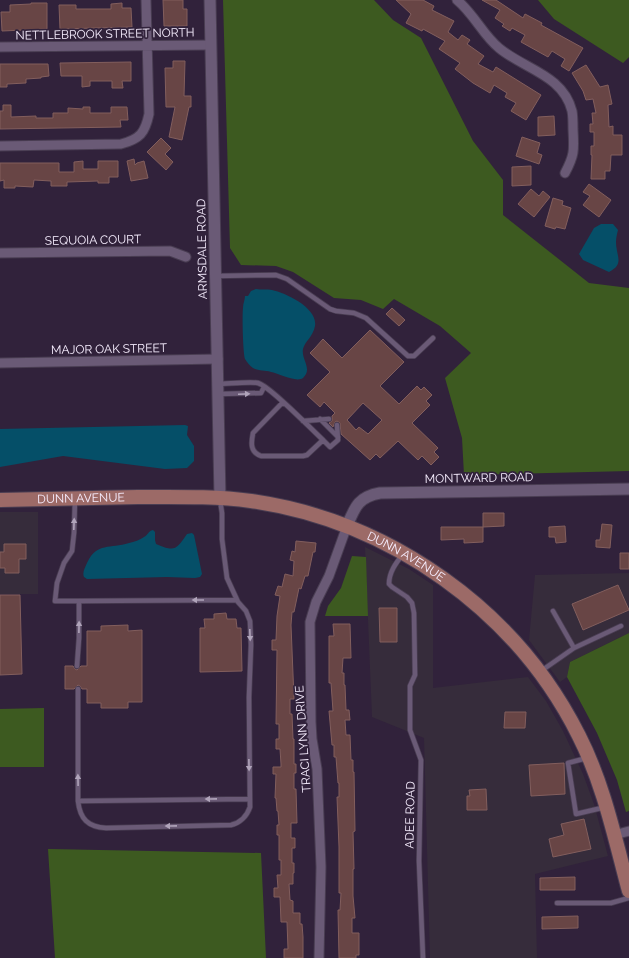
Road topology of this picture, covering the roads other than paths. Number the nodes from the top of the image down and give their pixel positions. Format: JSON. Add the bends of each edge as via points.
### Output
{"nodes":[{"id":1,"x":146,"y":0,"type":"edge"},
{"id":2,"x":210,"y":0,"type":"edge"},
{"id":3,"x":457,"y":0,"type":"edge"},
{"id":4,"x":211,"y":44,"type":"junction"},
{"id":5,"x":147,"y":45,"type":"junction"},
{"id":6,"x":0,"y":48,"type":"edge"},
{"id":7,"x":0,"y":146,"type":"edge"},
{"id":8,"x":565,"y":173,"type":"dead end"},
{"id":9,"x":0,"y":253,"type":"edge"},
{"id":10,"x":186,"y":257,"type":"dead end"},
{"id":11,"x":216,"y":276,"type":"junction"},
{"id":12,"x":433,"y":338,"type":"dead end"},
{"id":13,"x":218,"y":360,"type":"junction"},
{"id":14,"x":0,"y":364,"type":"edge"},
{"id":15,"x":264,"y":387,"type":"junction"},
{"id":16,"x":219,"y":389,"type":"junction"},
{"id":17,"x":283,"y":402,"type":"junction"},
{"id":18,"x":320,"y":419,"type":"junction"},
{"id":19,"x":329,"y":419,"type":"dead end"},
{"id":20,"x":303,"y":421,"type":"junction"},
{"id":21,"x":337,"y":425,"type":"dead end"},
{"id":22,"x":338,"y":437,"type":"junction"},
{"id":23,"x":323,"y":440,"type":"junction"},
{"id":24,"x":629,"y":489,"type":"edge"},
{"id":25,"x":74,"y":498,"type":"junction"},
{"id":26,"x":220,"y":498,"type":"junction"},
{"id":27,"x":0,"y":500,"type":"edge"},
{"id":28,"x":347,"y":526,"type":"junction"},
{"id":29,"x":404,"y":553,"type":"junction"},
{"id":30,"x":237,"y":600,"type":"junction"},
{"id":31,"x":79,"y":601,"type":"junction"},
{"id":32,"x":553,"y":611,"type":"dead end"},
{"id":33,"x":621,"y":626,"type":"dead end"},
{"id":34,"x":574,"y":648,"type":"junction"},
{"id":35,"x":77,"y":666,"type":"dead end"},
{"id":36,"x":539,"y":672,"type":"junction"},
{"id":37,"x":78,"y":689,"type":"dead end"},
{"id":38,"x":589,"y":758,"type":"junction"},
{"id":39,"x":250,"y":799,"type":"junction"},
{"id":40,"x":78,"y":801,"type":"junction"},
{"id":41,"x":607,"y":806,"type":"junction"},
{"id":42,"x":629,"y":832,"type":"edge"},
{"id":43,"x":614,"y":836,"type":"junction"},
{"id":44,"x":629,"y":891,"type":"edge"},
{"id":45,"x":629,"y":898,"type":"edge"},
{"id":46,"x":557,"y":903,"type":"dead end"},
{"id":47,"x":319,"y":958,"type":"edge"},
{"id":48,"x":423,"y":958,"type":"edge"}],
"edges":[{"from":1,"to":5,"type":"street"},
{"from":2,"to":4,"type":"street","name":"ARMSDALE ROAD"},
{"from":3,"to":8,"type":"street","via":[[499,48],[546,76],[563,92],[572,112],[574,149]]},
{"from":4,"to":5,"type":"street","name":"NETTLEBROOK STREET NORTH"},
{"from":4,"to":11,"type":"street","name":"ARMSDALE ROAD"},
{"from":5,"to":6,"type":"street","name":"NETTLEBROOK STREET NORTH"},
{"from":5,"to":7,"type":"street","via":[[149,114],[146,127],[140,136],[121,144]]},
{"from":9,"to":10,"type":"street","name":"SEQUOIA COURT","via":[[170,250]]},
{"from":11,"to":12,"type":"lane","via":[[281,277],[336,311],[354,312],[366,318],[408,356],[414,356]]},
{"from":11,"to":13,"type":"street","name":"ARMSDALE ROAD"},
{"from":13,"to":14,"type":"street","name":"MAJOR OAK STREET"},
{"from":13,"to":16,"type":"street","name":"ARMSDALE ROAD"},
{"from":15,"to":16,"type":"lane","via":[[258,383]]},
{"from":16,"to":15,"type":"lane","one_way":true,"via":[[261,393]]},
{"from":15,"to":17,"type":"lane"},
{"from":16,"to":26,"type":"street","name":"ARMSDALE ROAD"},
{"from":17,"to":20,"type":"lane"},
{"from":17,"to":23,"type":"lane","via":[[253,433],[252,449],[256,454],[303,456]]},
{"from":18,"to":19,"type":"lane"},
{"from":18,"to":20,"type":"lane"},
{"from":18,"to":22,"type":"lane"},
{"from":20,"to":23,"type":"lane"},
{"from":21,"to":22,"type":"lane"},
{"from":22,"to":23,"type":"lane","via":[[330,447]]},
{"from":24,"to":28,"type":"street","name":"MONTWARD ROAD","via":[[372,494],[354,508]]},
{"from":25,"to":26,"type":"main road","name":"DUNN AVENUE"},
{"from":25,"to":27,"type":"main road","name":"DUNN AVENUE"},
{"from":31,"to":25,"type":"lane","one_way":true,"via":[[55,601],[57,583],[64,563],[72,551]]},
{"from":26,"to":28,"type":"main road","name":"DUNN AVENUE","via":[[283,506]]},
{"from":26,"to":30,"type":"lane","via":[[222,539],[228,578]]},
{"from":28,"to":29,"type":"main road","name":"DUNN AVENUE"},
{"from":28,"to":47,"type":"street","name":"TRACI LYNN DRIVE","via":[[310,622],[311,722],[317,769],[321,867]]},
{"from":29,"to":36,"type":"main road","name":"DUNN AVENUE","via":[[429,568],[497,622]]},
{"from":29,"to":48,"type":"lane","name":"ADEE ROAD","via":[[395,565],[389,584],[407,597],[412,603],[414,614],[415,675],[410,686],[410,730],[421,760],[419,861]]},
{"from":30,"to":31,"type":"lane","one_way":true},
{"from":30,"to":39,"type":"lane","one_way":true,"via":[[250,621]]},
{"from":35,"to":31,"type":"lane","one_way":true},
{"from":32,"to":34,"type":"lane"},
{"from":33,"to":34,"type":"lane"},
{"from":34,"to":36,"type":"lane"},
{"from":36,"to":38,"type":"main road","name":"DUNN AVENUE","via":[[567,713]]},
{"from":40,"to":37,"type":"lane","one_way":true},
{"from":38,"to":41,"type":"main road","name":"DUNN AVENUE"},
{"from":38,"to":41,"type":"lane","via":[[568,763],[576,814]]},
{"from":39,"to":40,"type":"lane","one_way":true},
{"from":39,"to":40,"type":"lane","one_way":true,"via":[[248,812],[240,821],[231,825],[106,828],[94,827],[87,822],[80,813]]},
{"from":41,"to":43,"type":"main road","name":"DUNN AVENUE"},
{"from":42,"to":43,"type":"street"},
{"from":43,"to":44,"type":"main road","name":"DUNN AVENUE"},
{"from":45,"to":46,"type":"lane","via":[[611,903]]}]}
